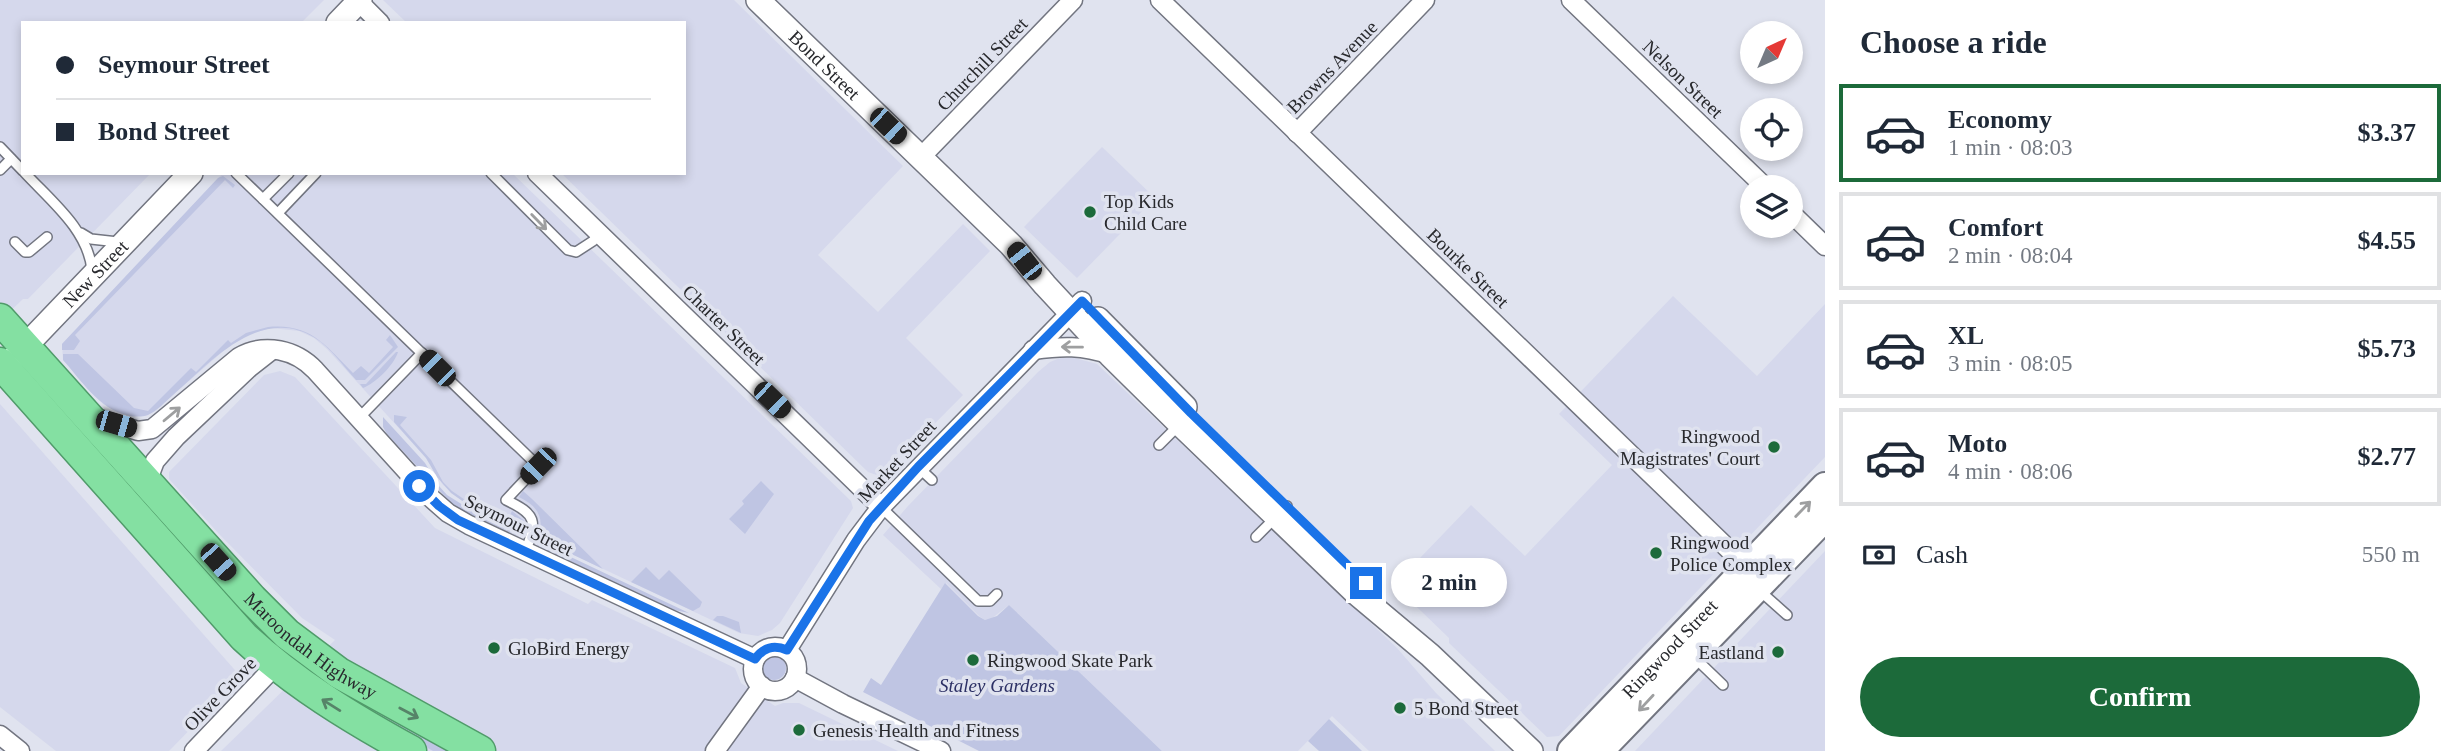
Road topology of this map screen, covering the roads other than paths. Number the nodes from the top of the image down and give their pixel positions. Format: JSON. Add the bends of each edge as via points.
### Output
{"nodes":[{"id":1,"x":758,"y":0,"type":"edge"},
{"id":2,"x":1073,"y":0,"type":"edge"},
{"id":3,"x":1160,"y":0,"type":"edge"},
{"id":4,"x":1425,"y":0,"type":"edge"},
{"id":5,"x":1571,"y":0,"type":"edge"},
{"id":6,"x":360,"y":1,"type":"edge"},
{"id":7,"x":340,"y":21,"type":"edge"},
{"id":8,"x":378,"y":21,"type":"edge"},
{"id":9,"x":1297,"y":133,"type":"junction"},
{"id":10,"x":1,"y":149,"type":"edge"},
{"id":11,"x":921,"y":157,"type":"junction"},
{"id":12,"x":11,"y":159,"type":"junction"},
{"id":13,"x":21,"y":169,"type":"edge"},
{"id":14,"x":0,"y":170,"type":"edge"},
{"id":15,"x":27,"y":175,"type":"edge"},
{"id":16,"x":189,"y":175,"type":"edge"},
{"id":17,"x":238,"y":175,"type":"edge"},
{"id":18,"x":287,"y":175,"type":"edge"},
{"id":19,"x":314,"y":175,"type":"edge"},
{"id":20,"x":493,"y":175,"type":"edge"},
{"id":21,"x":539,"y":175,"type":"edge"},
{"id":22,"x":1753,"y":175,"type":"edge"},
{"id":23,"x":263,"y":199,"type":"junction"},
{"id":24,"x":278,"y":213,"type":"junction"},
{"id":25,"x":1803,"y":225,"type":"edge"},
{"id":26,"x":77,"y":230,"type":"junction"},
{"id":27,"x":599,"y":233,"type":"junction"},
{"id":28,"x":47,"y":237,"type":"dead end"},
{"id":29,"x":15,"y":242,"type":"dead end"},
{"id":30,"x":124,"y":242,"type":"junction"},
{"id":31,"x":1825,"y":246,"type":"edge"},
{"id":32,"x":92,"y":275,"type":"junction"},
{"id":33,"x":1077,"y":307,"type":"junction"},
{"id":34,"x":0,"y":319,"type":"edge"},
{"id":35,"x":26,"y":347,"type":"junction"},
{"id":36,"x":272,"y":350,"type":"junction"},
{"id":37,"x":1033,"y":350,"type":"junction"},
{"id":38,"x":422,"y":353,"type":"junction"},
{"id":39,"x":1110,"y":355,"type":"junction"},
{"id":40,"x":2,"y":368,"type":"edge"},
{"id":41,"x":86,"y":415,"type":"junction"},
{"id":42,"x":359,"y":418,"type":"junction"},
{"id":43,"x":1185,"y":418,"type":"junction"},
{"id":44,"x":1159,"y":445,"type":"dead end"},
{"id":45,"x":918,"y":467,"type":"junction"},
{"id":46,"x":932,"y":480,"type":"dead end"},
{"id":47,"x":147,"y":482,"type":"junction"},
{"id":48,"x":1825,"y":486,"type":"edge"},
{"id":49,"x":881,"y":507,"type":"junction"},
{"id":50,"x":1281,"y":511,"type":"junction"},
{"id":51,"x":1825,"y":518,"type":"edge"},
{"id":52,"x":1256,"y":537,"type":"dead end"},
{"id":53,"x":525,"y":552,"type":"junction"},
{"id":54,"x":1752,"y":577,"type":"junction"},
{"id":55,"x":997,"y":594,"type":"dead end"},
{"id":56,"x":221,"y":613,"type":"junction"},
{"id":57,"x":1787,"y":615,"type":"dead end"},
{"id":58,"x":787,"y":650,"type":"junction"},
{"id":59,"x":1692,"y":654,"type":"junction"},
{"id":60,"x":755,"y":659,"type":"junction"},
{"id":61,"x":275,"y":666,"type":"junction"},
{"id":62,"x":796,"y":678,"type":"junction"},
{"id":63,"x":1723,"y":685,"type":"dead end"},
{"id":64,"x":762,"y":687,"type":"junction"},
{"id":65,"x":0,"y":735,"type":"edge"},
{"id":66,"x":20,"y":751,"type":"edge"},
{"id":67,"x":194,"y":751,"type":"edge"},
{"id":68,"x":411,"y":751,"type":"edge"},
{"id":69,"x":480,"y":751,"type":"edge"},
{"id":70,"x":715,"y":751,"type":"edge"},
{"id":71,"x":941,"y":751,"type":"edge"},
{"id":72,"x":1531,"y":751,"type":"edge"},
{"id":73,"x":1571,"y":751,"type":"edge"},
{"id":74,"x":1600,"y":751,"type":"edge"}],
"edges":[{"from":1,"to":11,"type":"street","name":"Bond Street"},
{"from":2,"to":11,"type":"street","name":"Churchill Street"},
{"from":3,"to":9,"type":"street","name":"Bourke Street"},
{"from":4,"to":9,"type":"street","name":"Browns Avenue"},
{"from":5,"to":22,"type":"street","name":"Nelson Street"},
{"from":6,"to":7,"type":"street"},
{"from":6,"to":8,"type":"street"},
{"from":9,"to":54,"type":"street","name":"Bourke Street"},
{"from":10,"to":12,"type":"lane"},
{"from":11,"to":33,"type":"street","name":"Bond Street"},
{"from":12,"to":13,"type":"lane"},
{"from":12,"to":14,"type":"lane"},
{"from":15,"to":26,"type":"lane"},
{"from":16,"to":30,"type":"street","name":"New Street"},
{"from":17,"to":23,"type":"lane"},
{"from":18,"to":23,"type":"lane"},
{"from":19,"to":24,"type":"lane"},
{"from":20,"to":27,"type":"lane","one_way":true,"via":[[568,250],[576,252]]},
{"from":21,"to":27,"type":"street","name":"Charter Street"},
{"from":23,"to":24,"type":"lane"},
{"from":24,"to":38,"type":"lane"},
{"from":25,"to":31,"type":"street"},
{"from":26,"to":30,"type":"lane","via":[[91,239]]},
{"from":26,"to":32,"type":"lane","via":[[88,250]]},
{"from":27,"to":49,"type":"street","name":"Charter Street"},
{"from":28,"to":29,"type":"lane","via":[[29,252]]},
{"from":30,"to":32,"type":"street","name":"New Street"},
{"from":32,"to":35,"type":"street","name":"New Street"},
{"from":33,"to":37,"type":"street","name":"Market Street"},
{"from":33,"to":39,"type":"street","name":"Bond Street"},
{"from":33,"to":43,"type":"street","name":"Bond Street"},
{"from":34,"to":35,"type":"highway","name":"Maroondah Highway"},
{"from":35,"to":40,"type":"street","name":"New Street"},
{"from":35,"to":41,"type":"highway","name":"Maroondah Highway"},
{"from":35,"to":56,"type":"highway","via":[[22,366],[30,380],[192,564]]},
{"from":41,"to":36,"type":"street","one_way":true,"via":[[138,431],[152,429],[246,352]]},
{"from":36,"to":42,"type":"street","name":"Seymour Street","via":[[288,351],[307,362]]},
{"from":36,"to":47,"type":"street","via":[[176,437],[155,461]]},
{"from":39,"to":37,"type":"street","one_way":true,"via":[[1072,346]]},
{"from":37,"to":45,"type":"street","name":"Market Street"},
{"from":38,"to":42,"type":"lane"},
{"from":38,"to":53,"type":"lane","via":[[538,466],[506,500],[527,511],[533,521]]},
{"from":39,"to":43,"type":"street","name":"Bond Street"},
{"from":40,"to":56,"type":"highway","name":"Maroondah Highway"},
{"from":41,"to":47,"type":"highway","name":"Maroondah Highway"},
{"from":42,"to":53,"type":"street","name":"Seymour Street","via":[[447,513]]},
{"from":43,"to":44,"type":"lane"},
{"from":43,"to":50,"type":"street","name":"Bond Street"},
{"from":45,"to":46,"type":"lane"},
{"from":45,"to":49,"type":"street","name":"Market Street"},
{"from":47,"to":69,"type":"highway","name":"Maroondah Highway","one_way":true,"via":[[269,617],[311,654]]},
{"from":54,"to":48,"type":"main road","name":"Ringwood Street","one_way":true},
{"from":49,"to":55,"type":"lane","via":[[978,601],[990,601]]},
{"from":49,"to":58,"type":"street","name":"Market Street","via":[[838,566]]},
{"from":50,"to":52,"type":"lane"},
{"from":50,"to":72,"type":"street","name":"Bond Street","via":[[1374,611],[1430,655]]},
{"from":51,"to":54,"type":"main road","name":"Ringwood Street"},
{"from":53,"to":60,"type":"street","name":"Seymour Street"},
{"from":54,"to":57,"type":"lane"},
{"from":54,"to":59,"type":"main road","name":"Ringwood Street"},
{"from":54,"to":73,"type":"main road","name":"Ringwood Street","via":[[1713,602]]},
{"from":56,"to":61,"type":"highway","name":"Maroondah Highway"},
{"from":58,"to":60,"type":"street","via":[[773,647]]},
{"from":58,"to":62,"type":"street","via":[[796,660]]},
{"from":59,"to":63,"type":"lane"},
{"from":59,"to":74,"type":"main road","name":"Ringwood Street","one_way":true},
{"from":60,"to":64,"type":"street","via":[[754,677]]},
{"from":61,"to":67,"type":"street","name":"Olive Grove"},
{"from":68,"to":61,"type":"highway","name":"Maroondah Highway","one_way":true,"via":[[321,699]]},
{"from":62,"to":64,"type":"street","via":[[780,690]]},
{"from":62,"to":71,"type":"street"},
{"from":64,"to":70,"type":"street"},
{"from":65,"to":66,"type":"street"}]}
